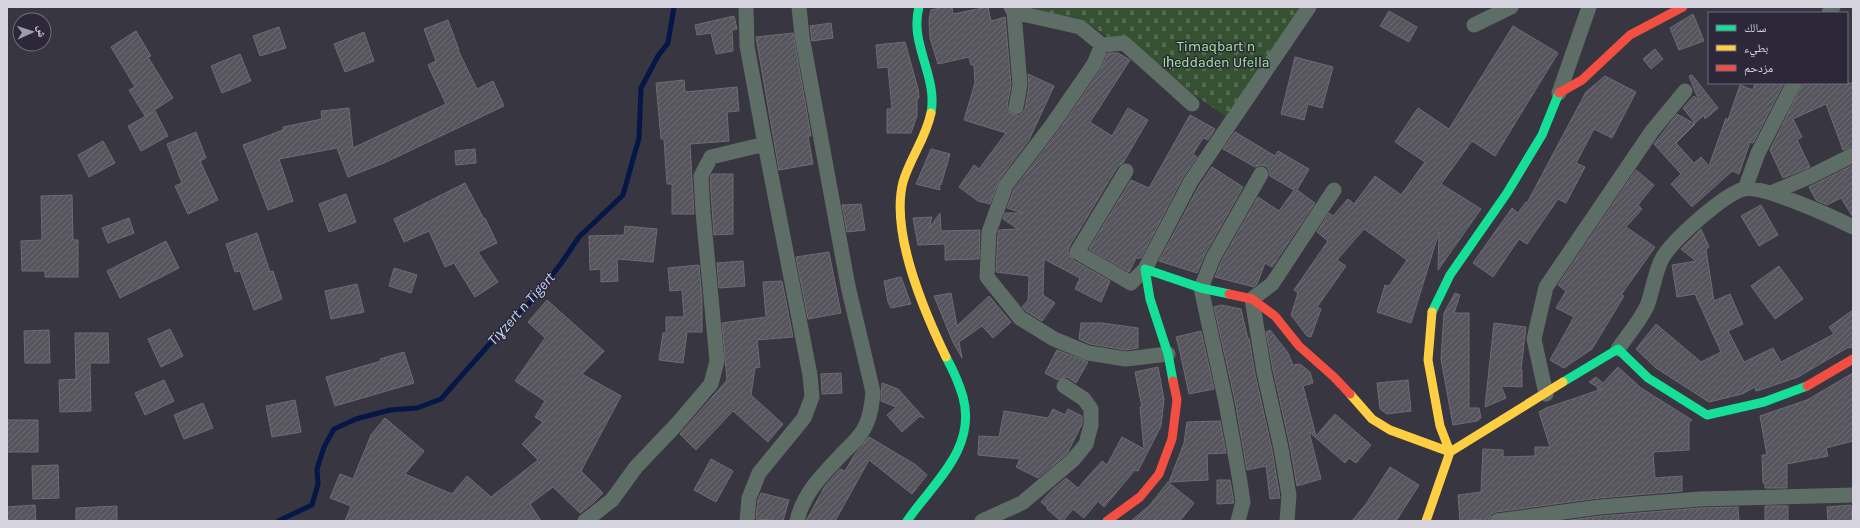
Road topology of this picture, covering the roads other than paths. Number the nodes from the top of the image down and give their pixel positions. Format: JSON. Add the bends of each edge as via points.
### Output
{"nodes":[{"id":1,"x":746,"y":7,"type":"edge"},
{"id":2,"x":799,"y":7,"type":"edge"},
{"id":3,"x":919,"y":7,"type":"edge"},
{"id":4,"x":1309,"y":7,"type":"edge"},
{"id":5,"x":1511,"y":7,"type":"edge"},
{"id":6,"x":1589,"y":7,"type":"edge"},
{"id":7,"x":1683,"y":7,"type":"edge"},
{"id":8,"x":1012,"y":10,"type":"edge"},
{"id":9,"x":1474,"y":25,"type":"dead end"},
{"id":10,"x":1102,"y":45,"type":"junction"},
{"id":11,"x":1793,"y":84,"type":"edge"},
{"id":12,"x":1685,"y":92,"type":"dead end"},
{"id":13,"x":1559,"y":93,"type":"junction"},
{"id":14,"x":1192,"y":104,"type":"dead end"},
{"id":15,"x":1016,"y":107,"type":"dead end"},
{"id":16,"x":765,"y":144,"type":"junction"},
{"id":17,"x":1853,"y":155,"type":"edge"},
{"id":18,"x":1126,"y":171,"type":"dead end"},
{"id":19,"x":1261,"y":174,"type":"dead end"},
{"id":20,"x":1745,"y":189,"type":"junction"},
{"id":21,"x":1334,"y":190,"type":"dead end"},
{"id":22,"x":1771,"y":193,"type":"junction"},
{"id":23,"x":1853,"y":227,"type":"edge"},
{"id":24,"x":1145,"y":269,"type":"junction"},
{"id":25,"x":1201,"y":288,"type":"junction"},
{"id":26,"x":1252,"y":299,"type":"junction"},
{"id":27,"x":1618,"y":349,"type":"junction"},
{"id":28,"x":1168,"y":354,"type":"junction"},
{"id":29,"x":1853,"y":359,"type":"edge"},
{"id":30,"x":1064,"y":386,"type":"dead end"},
{"id":31,"x":1546,"y":394,"type":"junction"},
{"id":32,"x":1450,"y":452,"type":"junction"},
{"id":33,"x":1853,"y":495,"type":"edge"},
{"id":34,"x":585,"y":521,"type":"edge"},
{"id":35,"x":747,"y":521,"type":"edge"},
{"id":36,"x":797,"y":521,"type":"edge"},
{"id":37,"x":908,"y":521,"type":"edge"},
{"id":38,"x":982,"y":521,"type":"edge"},
{"id":39,"x":1107,"y":521,"type":"edge"},
{"id":40,"x":1238,"y":521,"type":"edge"},
{"id":41,"x":1287,"y":521,"type":"edge"},
{"id":42,"x":1426,"y":521,"type":"edge"},
{"id":43,"x":1497,"y":521,"type":"edge"}],
"edges":[{"from":1,"to":16,"type":"street","via":[[747,46]]},
{"from":2,"to":36,"type":"street","via":[[848,286],[873,392],[872,409],[866,425],[857,440],[816,482]]},
{"from":3,"to":37,"type":"street","via":[[916,31],[928,72],[932,98],[929,126],[907,171],[901,194],[900,217],[921,297],[964,396],[966,417],[963,438],[955,458],[918,504]]},
{"from":4,"to":24,"type":"street","via":[[1191,181]]},
{"from":5,"to":9,"type":"street"},
{"from":6,"to":13,"type":"street"},
{"from":7,"to":13,"type":"street","via":[[1630,35],[1582,80]]},
{"from":8,"to":10,"type":"street","via":[[1080,27]]},
{"from":8,"to":15,"type":"street","via":[[1020,85]]},
{"from":10,"to":14,"type":"street","via":[[1124,43]]},
{"from":10,"to":28,"type":"street","via":[[1094,64],[1006,185],[989,232],[987,277],[1020,318],[1054,338],[1088,353],[1126,359]]},
{"from":11,"to":20,"type":"street","via":[[1758,153]]},
{"from":12,"to":31,"type":"street","via":[[1652,131],[1546,286],[1534,339]]},
{"from":13,"to":32,"type":"street","via":[[1542,135],[1507,193],[1450,275],[1432,310],[1428,360],[1440,426]]},
{"from":16,"to":34,"type":"street","via":[[711,157],[702,176],[717,361],[711,384],[636,467],[612,500]]},
{"from":16,"to":35,"type":"street","via":[[808,360],[812,397],[804,418],[759,473],[749,498]]},
{"from":17,"to":22,"type":"street"},
{"from":18,"to":24,"type":"street","via":[[1077,252],[1131,283]]},
{"from":19,"to":25,"type":"street","via":[[1213,258]]},
{"from":20,"to":22,"type":"street"},
{"from":20,"to":27,"type":"street","via":[[1694,222],[1663,257],[1646,307]]},
{"from":21,"to":26,"type":"street","via":[[1272,284]]},
{"from":22,"to":23,"type":"street"},
{"from":24,"to":25,"type":"street"},
{"from":24,"to":28,"type":"street","via":[[1150,299]]},
{"from":25,"to":26,"type":"street"},
{"from":25,"to":40,"type":"street","via":[[1226,403],[1243,502]]},
{"from":26,"to":32,"type":"street","via":[[1275,316],[1299,346],[1334,377],[1372,419],[1390,430]]},
{"from":26,"to":41,"type":"street","via":[[1289,495]]},
{"from":27,"to":29,"type":"street","via":[[1648,378],[1707,415],[1764,402],[1803,388]]},
{"from":27,"to":31,"type":"street"},
{"from":28,"to":39,"type":"street","via":[[1177,400],[1172,439],[1159,474],[1140,497]]},
{"from":30,"to":38,"type":"street","via":[[1084,399],[1091,409],[1092,425],[1086,444],[1073,460],[1022,503]]},
{"from":31,"to":32,"type":"street"},
{"from":32,"to":42,"type":"street"},
{"from":33,"to":43,"type":"street","via":[[1700,498],[1600,507]]}]}
